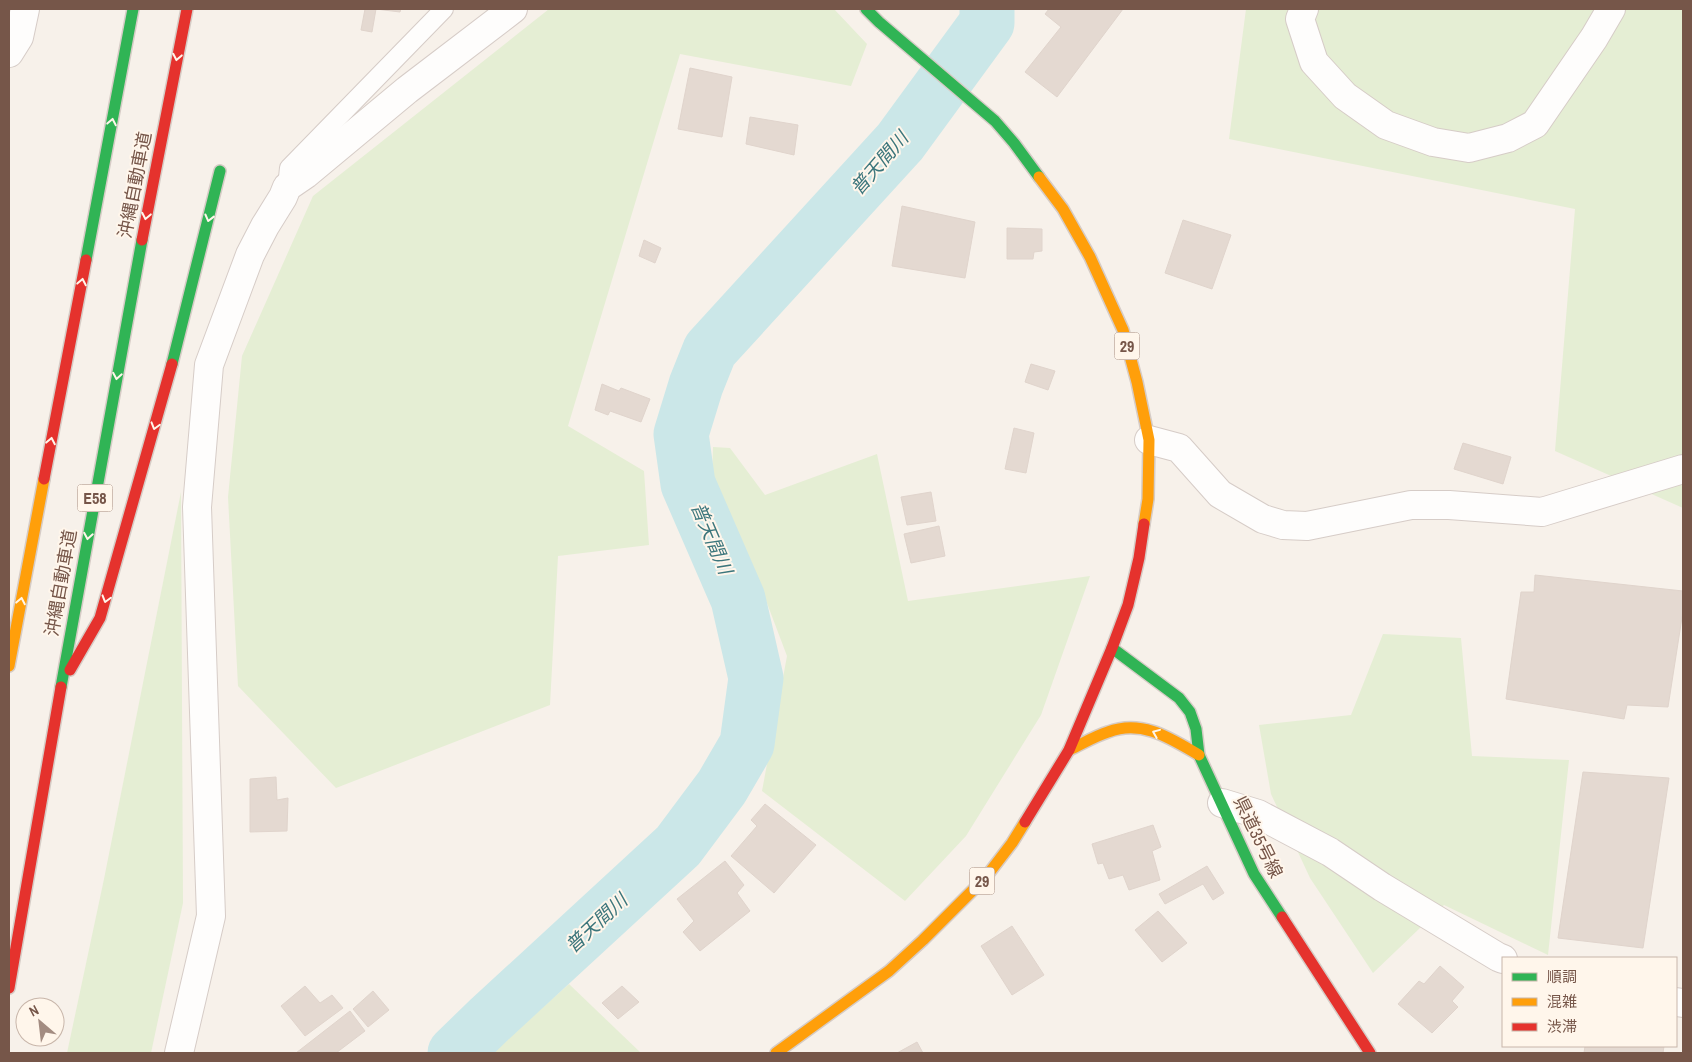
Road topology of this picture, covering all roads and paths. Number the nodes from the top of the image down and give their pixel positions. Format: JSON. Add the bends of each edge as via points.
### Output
{"nodes":[{"id":1,"x":25,"y":9,"type":"edge"},
{"id":2,"x":133,"y":9,"type":"edge"},
{"id":3,"x":186,"y":9,"type":"edge"},
{"id":4,"x":444,"y":9,"type":"edge"},
{"id":5,"x":513,"y":9,"type":"edge"},
{"id":6,"x":866,"y":9,"type":"edge"},
{"id":7,"x":1304,"y":9,"type":"edge"},
{"id":8,"x":1611,"y":9,"type":"edge"},
{"id":9,"x":9,"y":53,"type":"edge"},
{"id":10,"x":220,"y":171,"type":"dead end"},
{"id":11,"x":287,"y":186,"type":"junction"},
{"id":12,"x":1149,"y":440,"type":"junction"},
{"id":13,"x":1683,"y":468,"type":"edge"},
{"id":14,"x":1112,"y":648,"type":"junction"},
{"id":15,"x":9,"y":666,"type":"edge"},
{"id":16,"x":60,"y":687,"type":"junction"},
{"id":17,"x":1069,"y":750,"type":"junction"},
{"id":18,"x":1199,"y":755,"type":"junction"},
{"id":19,"x":1222,"y":803,"type":"junction"},
{"id":20,"x":1502,"y":959,"type":"edge"},
{"id":21,"x":9,"y":988,"type":"edge"},
{"id":22,"x":179,"y":1053,"type":"edge"},
{"id":23,"x":776,"y":1053,"type":"edge"},
{"id":24,"x":1370,"y":1053,"type":"edge"}],
"edges":[{"from":1,"to":9,"type":"street","via":[[18,37]]},
{"from":15,"to":2,"type":"main road","name":"沖縄自動車道","one_way":true},
{"from":3,"to":16,"type":"main road","name":"沖縄自動車道","number":"E58","one_way":true},
{"from":4,"to":11,"type":"lane","via":[[290,168]]},
{"from":5,"to":11,"type":"street"},
{"from":6,"to":12,"type":"main road","number":"29","via":[[995,121],[1063,209],[1090,257],[1123,330]]},
{"from":7,"to":8,"type":"street","via":[[1300,19],[1314,62],[1345,96],[1386,125],[1433,142],[1469,148],[1508,138],[1534,124]]},
{"from":10,"to":16,"type":"main road","one_way":true,"via":[[169,378],[100,618]]},
{"from":11,"to":22,"type":"street","via":[[250,255],[209,365],[197,507],[211,916]]},
{"from":12,"to":13,"type":"street","via":[[1179,448],[1220,494],[1263,519],[1283,525],[1307,526],[1411,505],[1542,512]]},
{"from":12,"to":14,"type":"main road","number":"29","via":[[1148,499],[1139,558],[1128,605]]},
{"from":14,"to":17,"type":"main road","number":"29"},
{"from":14,"to":18,"type":"main road","name":"県道35号線","via":[[1179,698],[1190,712]]},
{"from":16,"to":21,"type":"main road","name":"沖縄自動車道","number":"E58"},
{"from":18,"to":17,"type":"main road","one_way":true,"via":[[1168,738],[1134,726],[1119,728]]},
{"from":17,"to":23,"type":"main road","number":"29","via":[[1012,843],[986,877],[889,970]]},
{"from":18,"to":19,"type":"main road","name":"県道35号線"},
{"from":19,"to":20,"type":"street","via":[[1258,814],[1330,852]]},
{"from":19,"to":24,"type":"main road","name":"県道35号線","via":[[1254,874]]}]}
